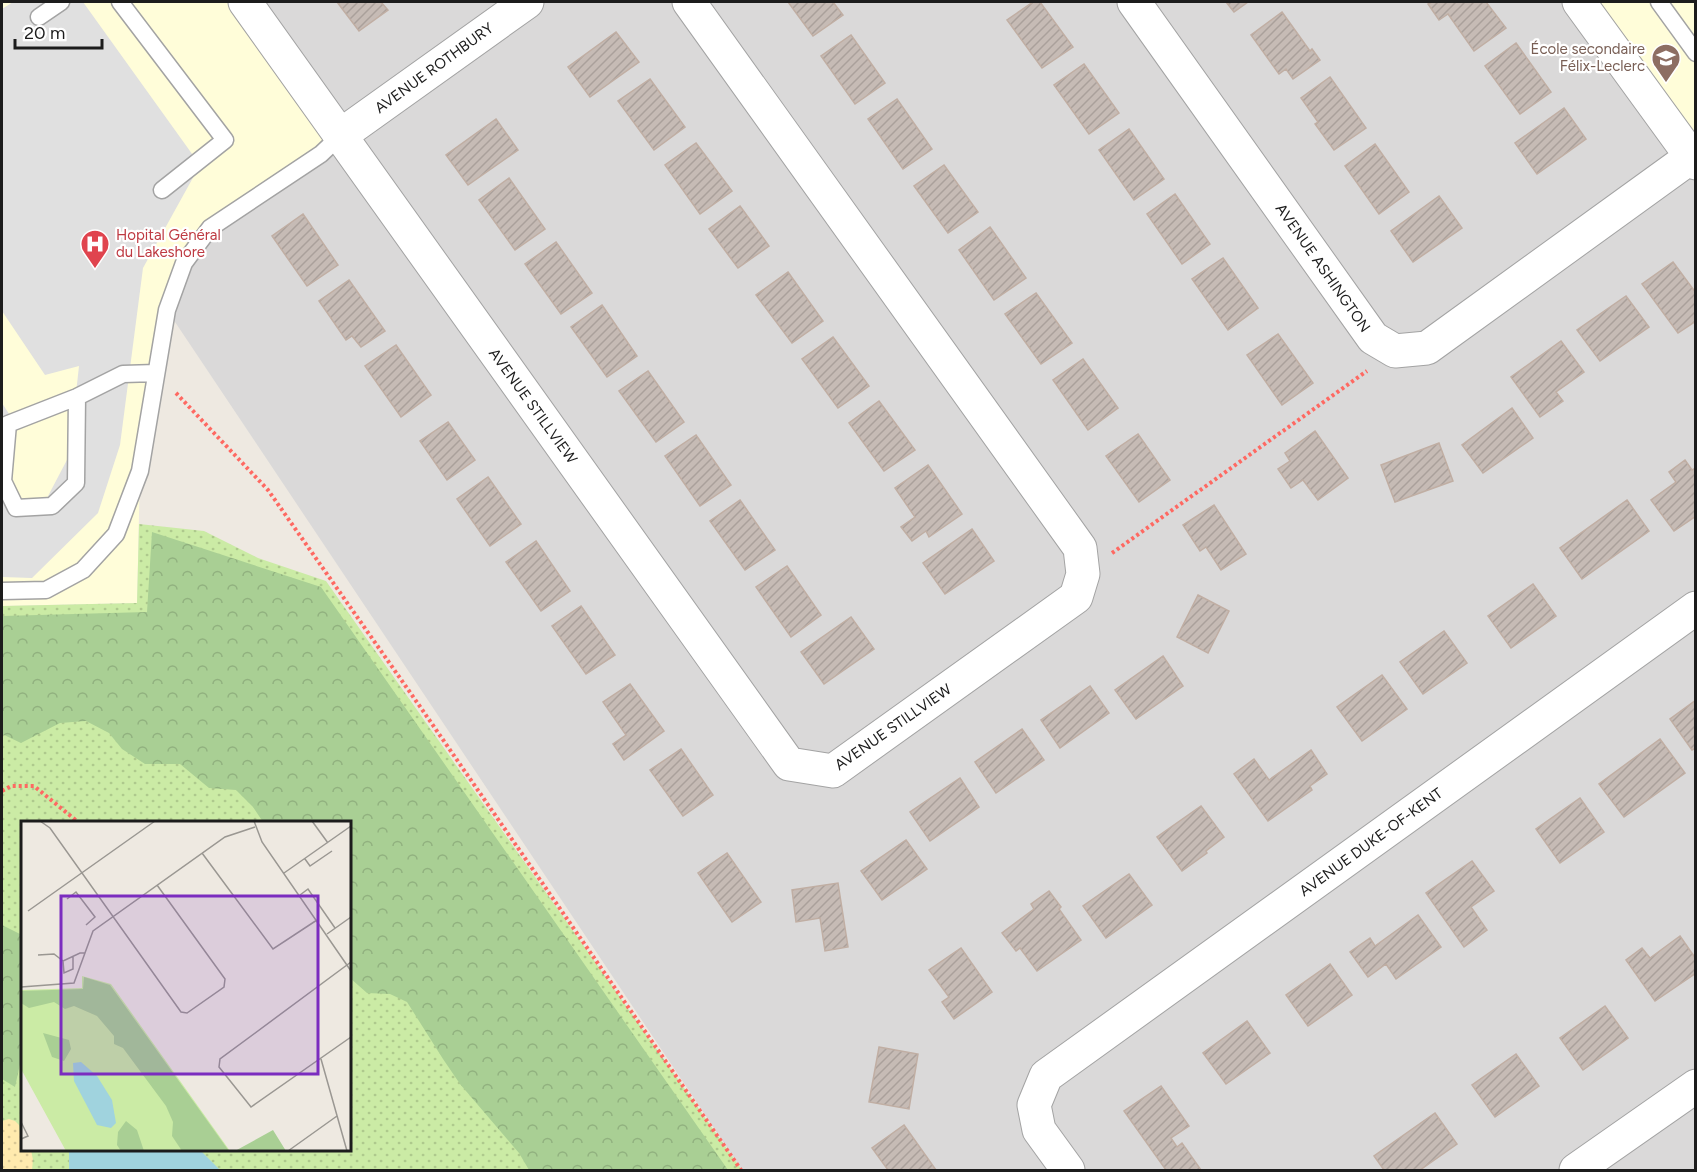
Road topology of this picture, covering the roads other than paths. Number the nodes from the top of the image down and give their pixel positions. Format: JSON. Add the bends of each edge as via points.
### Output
{"nodes":[{"id":1,"x":61,"y":2,"type":"edge"},
{"id":2,"x":120,"y":2,"type":"edge"},
{"id":3,"x":245,"y":2,"type":"edge"},
{"id":4,"x":527,"y":2,"type":"edge"},
{"id":5,"x":689,"y":2,"type":"edge"},
{"id":6,"x":1134,"y":2,"type":"edge"},
{"id":7,"x":1579,"y":2,"type":"edge"},
{"id":8,"x":1659,"y":2,"type":"edge"},
{"id":9,"x":39,"y":17,"type":"dead end"},
{"id":10,"x":1695,"y":53,"type":"edge"},
{"id":11,"x":341,"y":135,"type":"junction"},
{"id":12,"x":1693,"y":160,"type":"edge"},
{"id":13,"x":162,"y":190,"type":"dead end"},
{"id":14,"x":156,"y":373,"type":"junction"},
{"id":15,"x":77,"y":397,"type":"junction"},
{"id":16,"x":2,"y":409,"type":"edge"},
{"id":17,"x":8,"y":424,"type":"junction"},
{"id":18,"x":2,"y":591,"type":"edge"},
{"id":19,"x":1695,"y":609,"type":"edge"},
{"id":20,"x":1695,"y":1086,"type":"edge"},
{"id":21,"x":1068,"y":1170,"type":"edge"},
{"id":22,"x":1576,"y":1170,"type":"edge"}],
"edges":[{"from":1,"to":9,"type":"lane"},
{"from":2,"to":13,"type":"lane","via":[[225,140]]},
{"from":3,"to":11,"type":"street","name":"AVENUE STILLVIEW"},
{"from":4,"to":11,"type":"street","name":"AVENUE ROTHBURY"},
{"from":5,"to":11,"type":"street","name":"AVENUE STILLVIEW","via":[[1080,548],[1083,574],[1076,597],[832,771],[789,765]]},
{"from":6,"to":12,"type":"street","name":"AVENUE ASHINGTON","via":[[1373,338],[1395,351],[1427,348]]},
{"from":7,"to":12,"type":"street"},
{"from":8,"to":10,"type":"lane"},
{"from":11,"to":14,"type":"lane","via":[[321,154],[210,228],[184,263],[170,300]]},
{"from":14,"to":15,"type":"lane","via":[[123,374]]},
{"from":14,"to":18,"type":"lane","via":[[140,471],[116,534],[83,570],[46,590]]},
{"from":15,"to":17,"type":"lane"},
{"from":15,"to":17,"type":"lane","via":[[76,483],[52,506],[16,508],[3,481]]},
{"from":16,"to":17,"type":"lane"},
{"from":19,"to":21,"type":"street","name":"AVENUE DUKE-OF-KENT","via":[[1046,1076],[1034,1105],[1039,1130]]},
{"from":20,"to":22,"type":"street"}]}
